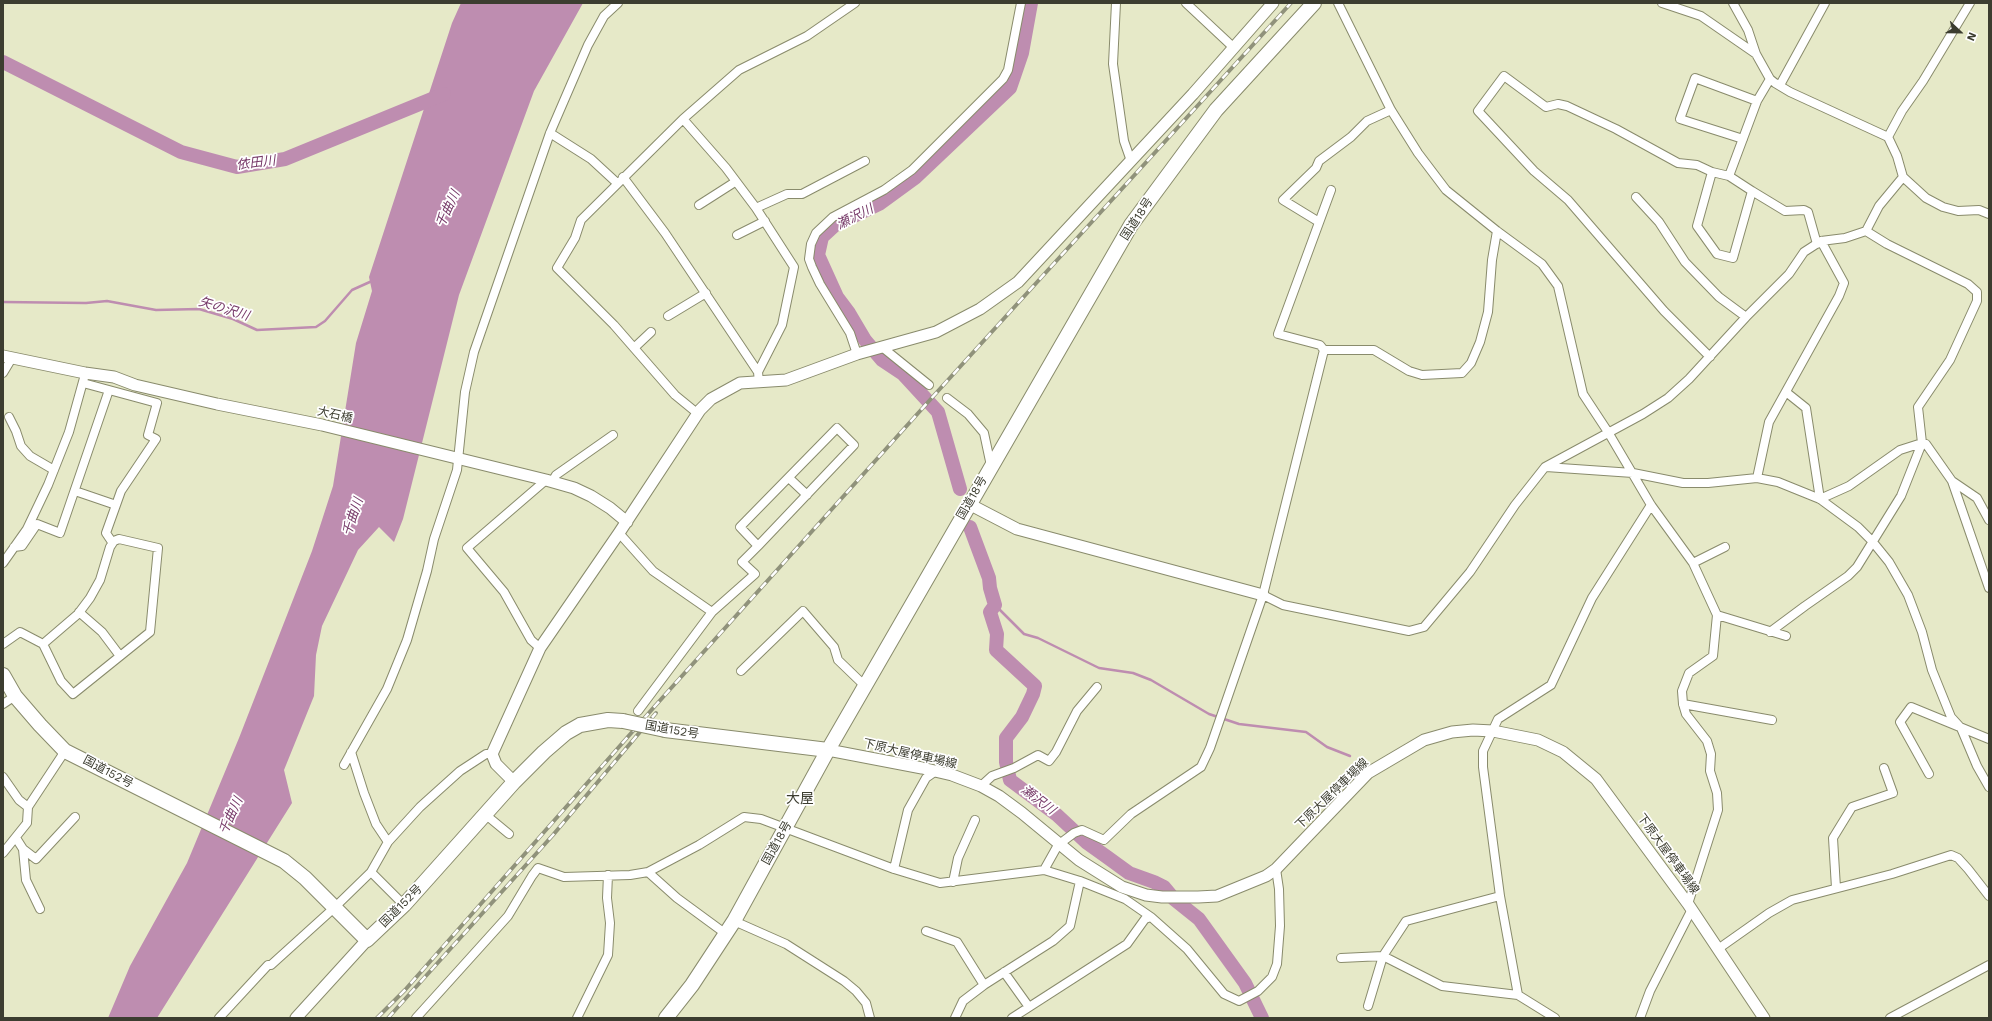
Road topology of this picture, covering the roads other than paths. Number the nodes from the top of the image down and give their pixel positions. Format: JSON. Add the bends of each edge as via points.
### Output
{"nodes":[{"id":1,"x":618,"y":3,"type":"edge"},
{"id":2,"x":855,"y":3,"type":"edge"},
{"id":3,"x":1021,"y":3,"type":"edge"},
{"id":4,"x":1116,"y":3,"type":"edge"},
{"id":5,"x":1186,"y":3,"type":"edge"},
{"id":6,"x":1273,"y":3,"type":"edge"},
{"id":7,"x":1314,"y":3,"type":"edge"},
{"id":8,"x":1338,"y":3,"type":"edge"},
{"id":9,"x":1662,"y":3,"type":"edge"},
{"id":10,"x":1733,"y":3,"type":"edge"},
{"id":11,"x":1825,"y":3,"type":"edge"},
{"id":12,"x":1970,"y":3,"type":"edge"},
{"id":13,"x":1233,"y":47,"type":"junction"},
{"id":14,"x":1756,"y":54,"type":"junction"},
{"id":15,"x":1770,"y":79,"type":"junction"},
{"id":16,"x":1780,"y":85,"type":"junction"},
{"id":17,"x":1757,"y":101,"type":"junction"},
{"id":18,"x":1391,"y":110,"type":"junction"},
{"id":19,"x":683,"y":119,"type":"junction"},
{"id":20,"x":550,"y":133,"type":"junction"},
{"id":21,"x":1888,"y":137,"type":"junction"},
{"id":22,"x":1743,"y":139,"type":"junction"},
{"id":23,"x":1131,"y":160,"type":"junction"},
{"id":24,"x":865,"y":161,"type":"dead end"},
{"id":25,"x":1712,"y":172,"type":"junction"},
{"id":26,"x":1729,"y":176,"type":"junction"},
{"id":27,"x":623,"y":177,"type":"junction"},
{"id":28,"x":1903,"y":177,"type":"junction"},
{"id":29,"x":735,"y":182,"type":"junction"},
{"id":30,"x":617,"y":183,"type":"junction"},
{"id":31,"x":1331,"y":190,"type":"dead end"},
{"id":32,"x":1752,"y":191,"type":"junction"},
{"id":33,"x":1636,"y":197,"type":"dead end"},
{"id":34,"x":699,"y":205,"type":"dead end"},
{"id":35,"x":756,"y":208,"type":"junction"},
{"id":36,"x":1989,"y":214,"type":"edge"},
{"id":37,"x":765,"y":221,"type":"junction"},
{"id":38,"x":1319,"y":222,"type":"junction"},
{"id":39,"x":1497,"y":231,"type":"junction"},
{"id":40,"x":1866,"y":231,"type":"junction"},
{"id":41,"x":737,"y":235,"type":"dead end"},
{"id":42,"x":1819,"y":242,"type":"junction"},
{"id":43,"x":706,"y":293,"type":"junction"},
{"id":44,"x":668,"y":316,"type":"dead end"},
{"id":45,"x":1746,"y":317,"type":"junction"},
{"id":46,"x":651,"y":332,"type":"dead end"},
{"id":47,"x":880,"y":347,"type":"junction"},
{"id":48,"x":634,"y":348,"type":"junction"},
{"id":49,"x":1324,"y":350,"type":"junction"},
{"id":50,"x":860,"y":353,"type":"junction"},
{"id":51,"x":8,"y":357,"type":"edge"},
{"id":52,"x":1710,"y":357,"type":"junction"},
{"id":53,"x":3,"y":373,"type":"edge"},
{"id":54,"x":758,"y":377,"type":"junction"},
{"id":55,"x":84,"y":378,"type":"junction"},
{"id":56,"x":929,"y":385,"type":"dead end"},
{"id":57,"x":109,"y":390,"type":"junction"},
{"id":58,"x":1786,"y":392,"type":"junction"},
{"id":59,"x":947,"y":398,"type":"dead end"},
{"id":60,"x":697,"y":413,"type":"junction"},
{"id":61,"x":9,"y":417,"type":"dead end"},
{"id":62,"x":1608,"y":432,"type":"junction"},
{"id":63,"x":613,"y":435,"type":"dead end"},
{"id":64,"x":1922,"y":443,"type":"junction"},
{"id":65,"x":459,"y":458,"type":"junction"},
{"id":66,"x":991,"y":466,"type":"junction"},
{"id":67,"x":1545,"y":467,"type":"junction"},
{"id":68,"x":54,"y":470,"type":"junction"},
{"id":69,"x":1632,"y":473,"type":"junction"},
{"id":70,"x":789,"y":478,"type":"junction"},
{"id":71,"x":1757,"y":478,"type":"junction"},
{"id":72,"x":549,"y":481,"type":"junction"},
{"id":73,"x":1952,"y":481,"type":"junction"},
{"id":74,"x":75,"y":491,"type":"junction"},
{"id":75,"x":807,"y":495,"type":"junction"},
{"id":76,"x":1820,"y":499,"type":"junction"},
{"id":77,"x":116,"y":504,"type":"junction"},
{"id":78,"x":969,"y":504,"type":"junction"},
{"id":79,"x":1651,"y":505,"type":"junction"},
{"id":80,"x":1989,"y":520,"type":"edge"},
{"id":81,"x":627,"y":522,"type":"junction"},
{"id":82,"x":619,"y":533,"type":"junction"},
{"id":83,"x":1872,"y":541,"type":"junction"},
{"id":84,"x":112,"y":542,"type":"junction"},
{"id":85,"x":758,"y":546,"type":"junction"},
{"id":86,"x":14,"y":547,"type":"junction"},
{"id":87,"x":1725,"y":547,"type":"dead end"},
{"id":88,"x":3,"y":563,"type":"edge"},
{"id":89,"x":1693,"y":563,"type":"junction"},
{"id":90,"x":1989,"y":588,"type":"edge"},
{"id":91,"x":1263,"y":595,"type":"junction"},
{"id":92,"x":79,"y":612,"type":"junction"},
{"id":93,"x":712,"y":612,"type":"junction"},
{"id":94,"x":1717,"y":615,"type":"junction"},
{"id":95,"x":1770,"y":632,"type":"junction"},
{"id":96,"x":1786,"y":636,"type":"dead end"},
{"id":97,"x":3,"y":644,"type":"edge"},
{"id":98,"x":43,"y":644,"type":"junction"},
{"id":99,"x":540,"y":648,"type":"junction"},
{"id":100,"x":120,"y":656,"type":"junction"},
{"id":101,"x":741,"y":671,"type":"dead end"},
{"id":102,"x":3,"y":676,"type":"edge"},
{"id":103,"x":865,"y":686,"type":"junction"},
{"id":104,"x":1097,"y":687,"type":"dead end"},
{"id":105,"x":15,"y":696,"type":"junction"},
{"id":106,"x":3,"y":704,"type":"edge"},
{"id":107,"x":1683,"y":704,"type":"junction"},
{"id":108,"x":638,"y":711,"type":"dead end"},
{"id":109,"x":1772,"y":720,"type":"dead end"},
{"id":110,"x":1960,"y":728,"type":"junction"},
{"id":111,"x":1493,"y":731,"type":"junction"},
{"id":112,"x":1989,"y":739,"type":"edge"},
{"id":113,"x":828,"y":750,"type":"junction"},
{"id":114,"x":65,"y":751,"type":"junction"},
{"id":115,"x":351,"y":752,"type":"junction"},
{"id":116,"x":492,"y":754,"type":"junction"},
{"id":117,"x":344,"y":765,"type":"dead end"},
{"id":118,"x":1884,"y":768,"type":"dead end"},
{"id":119,"x":936,"y":771,"type":"junction"},
{"id":120,"x":1929,"y":774,"type":"dead end"},
{"id":121,"x":3,"y":777,"type":"edge"},
{"id":122,"x":514,"y":782,"type":"junction"},
{"id":123,"x":981,"y":786,"type":"junction"},
{"id":124,"x":1989,"y":787,"type":"edge"},
{"id":125,"x":28,"y":806,"type":"junction"},
{"id":126,"x":486,"y":815,"type":"junction"},
{"id":127,"x":75,"y":817,"type":"dead end"},
{"id":128,"x":975,"y":820,"type":"dead end"},
{"id":129,"x":785,"y":828,"type":"junction"},
{"id":130,"x":509,"y":834,"type":"dead end"},
{"id":131,"x":16,"y":838,"type":"junction"},
{"id":132,"x":388,"y":842,"type":"junction"},
{"id":133,"x":1058,"y":845,"type":"junction"},
{"id":134,"x":23,"y":849,"type":"junction"},
{"id":135,"x":3,"y":853,"type":"edge"},
{"id":136,"x":1276,"y":868,"type":"junction"},
{"id":137,"x":894,"y":869,"type":"junction"},
{"id":138,"x":1044,"y":870,"type":"junction"},
{"id":139,"x":371,"y":872,"type":"junction"},
{"id":140,"x":648,"y":872,"type":"junction"},
{"id":141,"x":608,"y":876,"type":"junction"},
{"id":142,"x":1080,"y":881,"type":"junction"},
{"id":143,"x":953,"y":882,"type":"junction"},
{"id":144,"x":1836,"y":888,"type":"junction"},
{"id":145,"x":1500,"y":896,"type":"junction"},
{"id":146,"x":1989,"y":896,"type":"edge"},
{"id":147,"x":404,"y":905,"type":"junction"},
{"id":148,"x":1690,"y":906,"type":"junction"},
{"id":149,"x":334,"y":908,"type":"junction"},
{"id":150,"x":40,"y":909,"type":"dead end"},
{"id":151,"x":1151,"y":917,"type":"junction"},
{"id":152,"x":734,"y":921,"type":"junction"},
{"id":153,"x":926,"y":931,"type":"dead end"},
{"id":154,"x":726,"y":934,"type":"junction"},
{"id":155,"x":367,"y":940,"type":"junction"},
{"id":156,"x":1718,"y":949,"type":"junction"},
{"id":157,"x":1383,"y":956,"type":"junction"},
{"id":158,"x":1341,"y":958,"type":"dead end"},
{"id":159,"x":1989,"y":965,"type":"edge"},
{"id":160,"x":1004,"y":972,"type":"junction"},
{"id":161,"x":984,"y":985,"type":"junction"},
{"id":162,"x":1518,"y":996,"type":"junction"},
{"id":163,"x":1368,"y":1006,"type":"dead end"},
{"id":164,"x":1029,"y":1007,"type":"junction"},
{"id":165,"x":219,"y":1018,"type":"edge"},
{"id":166,"x":296,"y":1018,"type":"edge"},
{"id":167,"x":416,"y":1018,"type":"edge"},
{"id":168,"x":577,"y":1018,"type":"edge"},
{"id":169,"x":666,"y":1018,"type":"edge"},
{"id":170,"x":870,"y":1018,"type":"edge"},
{"id":171,"x":955,"y":1018,"type":"edge"},
{"id":172,"x":1012,"y":1018,"type":"edge"},
{"id":173,"x":1555,"y":1018,"type":"edge"},
{"id":174,"x":1640,"y":1018,"type":"edge"},
{"id":175,"x":1764,"y":1018,"type":"edge"},
{"id":176,"x":1890,"y":1018,"type":"edge"}],
"edges":[{"from":1,"to":20,"type":"street","via":[[604,16],[588,44]]},
{"from":2,"to":19,"type":"street","via":[[807,36],[739,70]]},
{"from":3,"to":50,"type":"street","via":[[1008,70],[1003,79],[912,170],[884,190],[833,217],[816,233],[809,259],[820,284]]},
{"from":4,"to":23,"type":"street","via":[[1113,64],[1124,141]]},
{"from":5,"to":13,"type":"street"},
{"from":6,"to":13,"type":"street"},
{"from":7,"to":66,"type":"highway","name":"国道18号","via":[[1216,110],[1131,225]]},
{"from":8,"to":18,"type":"street"},
{"from":9,"to":14,"type":"street","via":[[1702,16]]},
{"from":10,"to":14,"type":"street","via":[[1748,30]]},
{"from":11,"to":16,"type":"street"},
{"from":12,"to":21,"type":"street"},
{"from":13,"to":23,"type":"street"},
{"from":14,"to":15,"type":"street"},
{"from":15,"to":16,"type":"street"},
{"from":15,"to":17,"type":"street"},
{"from":16,"to":21,"type":"street"},
{"from":17,"to":22,"type":"street"},
{"from":17,"to":22,"type":"street","via":[[1695,78],[1680,118]]},
{"from":18,"to":38,"type":"street","via":[[1367,121],[1351,137],[1319,160],[1316,168],[1283,200]]},
{"from":18,"to":39,"type":"street","via":[[1418,153],[1446,190]]},
{"from":19,"to":27,"type":"street"},
{"from":19,"to":29,"type":"street"},
{"from":20,"to":30,"type":"street","via":[[591,159]]},
{"from":20,"to":65,"type":"street","via":[[474,352],[465,392]]},
{"from":21,"to":28,"type":"street"},
{"from":22,"to":26,"type":"street"},
{"from":23,"to":47,"type":"street","via":[[1018,282],[980,309],[936,332]]},
{"from":24,"to":35,"type":"street","via":[[802,194],[787,194]]},
{"from":25,"to":26,"type":"street"},
{"from":25,"to":32,"type":"street","via":[[1697,226],[1717,254],[1733,258]]},
{"from":25,"to":52,"type":"street","via":[[1697,165],[1678,163],[1567,106],[1558,104],[1546,107],[1504,76],[1478,111],[1534,170],[1568,200],[1664,311]]},
{"from":26,"to":32,"type":"street"},
{"from":27,"to":30,"type":"street"},
{"from":27,"to":43,"type":"street","via":[[647,207]]},
{"from":28,"to":36,"type":"street","via":[[1926,198],[1943,207],[1958,211],[1979,210]]},
{"from":28,"to":40,"type":"street","via":[[1878,206]]},
{"from":29,"to":34,"type":"street"},
{"from":29,"to":35,"type":"street"},
{"from":30,"to":48,"type":"street","via":[[581,220],[576,238],[557,268]]},
{"from":31,"to":38,"type":"street"},
{"from":32,"to":42,"type":"street","via":[[1785,211],[1808,212]]},
{"from":33,"to":45,"type":"street","via":[[1658,222],[1685,262],[1719,297]]},
{"from":35,"to":37,"type":"street"},
{"from":37,"to":41,"type":"street"},
{"from":37,"to":54,"type":"street","via":[[794,267],[782,325]]},
{"from":38,"to":49,"type":"street","via":[[1278,334],[1320,345]]},
{"from":39,"to":49,"type":"street","via":[[1488,312],[1480,342],[1471,363],[1462,373],[1422,375],[1409,372],[1374,350]]},
{"from":39,"to":62,"type":"street","via":[[1542,264],[1558,286],[1583,394]]},
{"from":40,"to":42,"type":"street","via":[[1845,238]]},
{"from":40,"to":64,"type":"street","via":[[1968,284],[1977,292],[1977,301],[1950,360],[1918,407]]},
{"from":42,"to":45,"type":"street","via":[[1804,252],[1790,274]]},
{"from":42,"to":58,"type":"street","via":[[1844,283]]},
{"from":43,"to":44,"type":"street"},
{"from":43,"to":54,"type":"street"},
{"from":45,"to":52,"type":"street"},
{"from":46,"to":48,"type":"street"},
{"from":47,"to":50,"type":"street"},
{"from":47,"to":56,"type":"street"},
{"from":48,"to":60,"type":"street","via":[[675,395]]},
{"from":49,"to":91,"type":"street"},
{"from":50,"to":54,"type":"street","via":[[786,380]]},
{"from":51,"to":53,"type":"street"},
{"from":51,"to":55,"type":"street","name":"大石橋"},
{"from":52,"to":62,"type":"street","via":[[1668,398]]},
{"from":54,"to":60,"type":"street","via":[[726,390]]},
{"from":55,"to":57,"type":"street"},
{"from":55,"to":65,"type":"street","name":"大石橋","via":[[114,377],[135,385],[322,425]]},
{"from":55,"to":68,"type":"street","via":[[69,432]]},
{"from":57,"to":74,"type":"street"},
{"from":57,"to":77,"type":"street","via":[[157,403],[148,435],[156,439],[122,490]]},
{"from":58,"to":71,"type":"street","via":[[1769,422]]},
{"from":58,"to":76,"type":"street","via":[[1806,408]]},
{"from":59,"to":66,"type":"street","via":[[968,414],[984,433]]},
{"from":60,"to":81,"type":"street"},
{"from":61,"to":68,"type":"street","via":[[21,446],[30,456]]},
{"from":62,"to":67,"type":"street"},
{"from":62,"to":69,"type":"street"},
{"from":63,"to":72,"type":"street"},
{"from":64,"to":73,"type":"street","via":[[1926,444]]},
{"from":64,"to":76,"type":"street","via":[[1900,450],[1849,486]]},
{"from":64,"to":83,"type":"street","via":[[1901,496]]},
{"from":65,"to":72,"type":"street","name":"大石橋"},
{"from":65,"to":115,"type":"street","via":[[407,640],[387,689]]},
{"from":66,"to":78,"type":"highway","name":"国道18号"},
{"from":67,"to":69,"type":"street"},
{"from":67,"to":91,"type":"street","via":[[1515,505],[1470,572],[1424,627],[1409,631],[1401,630],[1283,605]]},
{"from":68,"to":86,"type":"street","via":[[27,529]]},
{"from":69,"to":71,"type":"street","via":[[1682,483]]},
{"from":69,"to":79,"type":"street"},
{"from":70,"to":75,"type":"street"},
{"from":70,"to":75,"type":"street","via":[[837,428],[854,445]]},
{"from":70,"to":85,"type":"street","via":[[740,527]]},
{"from":71,"to":76,"type":"street","via":[[1778,482]]},
{"from":72,"to":81,"type":"street","name":"大石橋","via":[[591,496]]},
{"from":72,"to":99,"type":"street","via":[[467,548],[504,592],[531,640]]},
{"from":73,"to":80,"type":"street","via":[[1977,498]]},
{"from":73,"to":90,"type":"street"},
{"from":74,"to":77,"type":"street"},
{"from":74,"to":86,"type":"street","via":[[60,533],[37,524],[22,546]]},
{"from":75,"to":85,"type":"street"},
{"from":76,"to":83,"type":"street","via":[[1858,527]]},
{"from":77,"to":84,"type":"street","via":[[106,533]]},
{"from":78,"to":91,"type":"street","via":[[1017,529]]},
{"from":78,"to":103,"type":"highway","name":"国道18号"},
{"from":79,"to":89,"type":"street"},
{"from":79,"to":111,"type":"street","via":[[1592,598],[1551,685],[1498,719]]},
{"from":81,"to":82,"type":"street"},
{"from":82,"to":93,"type":"street","via":[[653,571]]},
{"from":82,"to":99,"type":"street"},
{"from":83,"to":95,"type":"street","via":[[1848,576]]},
{"from":83,"to":110,"type":"street","via":[[1889,562],[1908,596],[1935,677],[1951,717]]},
{"from":84,"to":92,"type":"street","via":[[100,580]]},
{"from":84,"to":100,"type":"street","via":[[118,539],[158,548],[150,632]]},
{"from":85,"to":93,"type":"street","via":[[742,562],[755,574]]},
{"from":86,"to":88,"type":"street"},
{"from":87,"to":89,"type":"street"},
{"from":89,"to":94,"type":"street"},
{"from":91,"to":133,"type":"street","via":[[1210,748],[1201,767],[1131,814],[1104,840],[1082,830]]},
{"from":92,"to":98,"type":"street"},
{"from":92,"to":100,"type":"street","via":[[102,632]]},
{"from":93,"to":108,"type":"street"},
{"from":94,"to":95,"type":"street"},
{"from":94,"to":107,"type":"street","via":[[1713,656],[1690,673],[1682,691]]},
{"from":95,"to":96,"type":"street"},
{"from":97,"to":98,"type":"street","via":[[20,632]]},
{"from":98,"to":100,"type":"street","via":[[61,681],[73,694]]},
{"from":99,"to":116,"type":"street"},
{"from":101,"to":103,"type":"street","via":[[803,611],[834,647],[838,660]]},
{"from":102,"to":105,"type":"highway","name":"国道152号"},
{"from":103,"to":113,"type":"highway","name":"国道18号"},
{"from":104,"to":123,"type":"street","via":[[1077,711],[1049,761],[1038,755],[992,776]]},
{"from":105,"to":106,"type":"street"},
{"from":105,"to":114,"type":"highway","name":"国道152号"},
{"from":107,"to":109,"type":"street"},
{"from":107,"to":148,"type":"street","via":[[1686,714],[1707,741],[1718,810]]},
{"from":110,"to":112,"type":"street"},
{"from":110,"to":120,"type":"street","via":[[1910,707],[1900,722]]},
{"from":110,"to":124,"type":"street"},
{"from":111,"to":136,"type":"street","name":"下原大屋停車場線","via":[[1452,732],[1424,740],[1394,756],[1368,774]]},
{"from":111,"to":145,"type":"street","via":[[1483,751],[1483,767]]},
{"from":111,"to":148,"type":"street","name":"下原大屋停車場線","via":[[1538,740],[1563,752],[1596,779]]},
{"from":113,"to":119,"type":"street","name":"下原大屋停車場線"},
{"from":113,"to":122,"type":"highway","name":"国道152号","bridge":true,"via":[[665,730],[608,720],[580,725],[566,733]]},
{"from":113,"to":129,"type":"highway","name":"国道18号"},
{"from":114,"to":125,"type":"street"},
{"from":114,"to":149,"type":"highway","name":"国道152号","via":[[284,861]]},
{"from":115,"to":117,"type":"street"},
{"from":115,"to":132,"type":"street","via":[[376,824]]},
{"from":116,"to":122,"type":"street","via":[[496,764]]},
{"from":116,"to":132,"type":"street","via":[[486,754],[460,771]]},
{"from":118,"to":144,"type":"street","via":[[1893,793],[1852,807],[1833,838]]},
{"from":119,"to":123,"type":"street","name":"下原大屋停車場線"},
{"from":119,"to":137,"type":"street","via":[[926,778],[908,810]]},
{"from":121,"to":125,"type":"street","via":[[19,800]]},
{"from":122,"to":126,"type":"highway","name":"国道152号"},
{"from":123,"to":133,"type":"street","name":"下原大屋停車場線","via":[[1022,813]]},
{"from":125,"to":131,"type":"street","via":[[26,823]]},
{"from":126,"to":130,"type":"street"},
{"from":126,"to":147,"type":"highway","name":"国道152号"},
{"from":127,"to":134,"type":"street","via":[[36,859]]},
{"from":128,"to":143,"type":"street","via":[[958,858]]},
{"from":129,"to":137,"type":"street"},
{"from":129,"to":140,"type":"street","via":[[762,818],[744,817]]},
{"from":129,"to":152,"type":"highway","name":"国道18号"},
{"from":131,"to":134,"type":"street"},
{"from":131,"to":135,"type":"street"},
{"from":132,"to":139,"type":"street"},
{"from":133,"to":136,"type":"street","name":"下原大屋停車場線","via":[[1122,887],[1162,897],[1217,896],[1266,876]]},
{"from":133,"to":138,"type":"street"},
{"from":134,"to":150,"type":"street","via":[[26,880]]},
{"from":136,"to":151,"type":"street","via":[[1280,926],[1277,964],[1272,977],[1258,992],[1239,1001],[1224,994],[1187,949]]},
{"from":137,"to":143,"type":"street","via":[[940,883]]},
{"from":138,"to":142,"type":"street"},
{"from":138,"to":143,"type":"street"},
{"from":139,"to":147,"type":"street"},
{"from":139,"to":149,"type":"street"},
{"from":140,"to":141,"type":"street","via":[[630,876]]},
{"from":140,"to":154,"type":"street"},
{"from":141,"to":167,"type":"street","via":[[564,877],[538,868],[508,916]]},
{"from":141,"to":168,"type":"street","via":[[608,955]]},
{"from":142,"to":151,"type":"street","via":[[1125,899]]},
{"from":142,"to":160,"type":"street","via":[[1070,926],[1053,941]]},
{"from":144,"to":146,"type":"street","via":[[1951,855],[1958,858]]},
{"from":144,"to":156,"type":"street","via":[[1792,900]]},
{"from":145,"to":157,"type":"street","via":[[1406,921]]},
{"from":145,"to":162,"type":"street"},
{"from":147,"to":155,"type":"highway","name":"国道152号"},
{"from":148,"to":156,"type":"street","name":"下原大屋停車場線"},
{"from":148,"to":174,"type":"street"},
{"from":149,"to":155,"type":"highway","name":"国道152号"},
{"from":149,"to":165,"type":"street","via":[[268,966]]},
{"from":151,"to":164,"type":"street","via":[[1145,919],[1127,944]]},
{"from":152,"to":154,"type":"highway","name":"国道18号"},
{"from":152,"to":170,"type":"street","via":[[786,944],[844,981],[866,1003]]},
{"from":153,"to":161,"type":"street","via":[[957,942]]},
{"from":154,"to":169,"type":"highway","name":"国道18号"},
{"from":155,"to":166,"type":"street"},
{"from":156,"to":175,"type":"street","name":"下原大屋停車場線"},
{"from":157,"to":158,"type":"street"},
{"from":157,"to":162,"type":"street","via":[[1442,986]]},
{"from":157,"to":163,"type":"street"},
{"from":159,"to":176,"type":"street"},
{"from":160,"to":161,"type":"street"},
{"from":160,"to":164,"type":"street"},
{"from":161,"to":171,"type":"street","via":[[962,1001]]},
{"from":162,"to":173,"type":"street"},
{"from":164,"to":172,"type":"street"}]}
